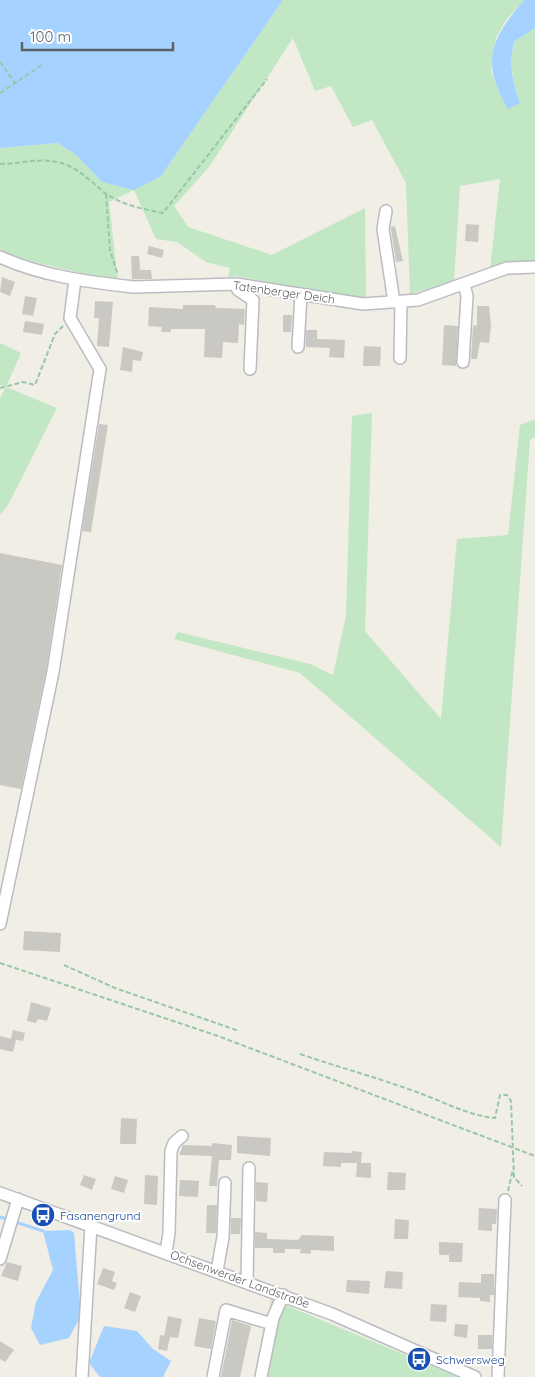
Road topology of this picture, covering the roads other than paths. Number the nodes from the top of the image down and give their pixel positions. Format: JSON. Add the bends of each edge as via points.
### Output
{"nodes":[{"id":1,"x":386,"y":211,"type":"dead end"},
{"id":2,"x":0,"y":257,"type":"edge"},
{"id":3,"x":535,"y":267,"type":"edge"},
{"id":4,"x":75,"y":280,"type":"junction"},
{"id":5,"x":236,"y":284,"type":"junction"},
{"id":6,"x":464,"y":284,"type":"junction"},
{"id":7,"x":301,"y":294,"type":"junction"},
{"id":8,"x":398,"y":302,"type":"junction"},
{"id":9,"x":298,"y":347,"type":"dead end"},
{"id":10,"x":400,"y":358,"type":"dead end"},
{"id":11,"x":463,"y":362,"type":"dead end"},
{"id":12,"x":250,"y":368,"type":"dead end"},
{"id":13,"x":0,"y":924,"type":"edge"},
{"id":14,"x":182,"y":1136,"type":"dead end"},
{"id":15,"x":250,"y":1168,"type":"dead end"},
{"id":16,"x":225,"y":1183,"type":"dead end"},
{"id":17,"x":0,"y":1193,"type":"edge"},
{"id":18,"x":18,"y":1199,"type":"junction"},
{"id":19,"x":506,"y":1200,"type":"road end"},
{"id":20,"x":91,"y":1225,"type":"junction"},
{"id":21,"x":166,"y":1252,"type":"junction"},
{"id":22,"x":0,"y":1259,"type":"edge"},
{"id":23,"x":217,"y":1271,"type":"junction"},
{"id":24,"x":247,"y":1282,"type":"junction"},
{"id":25,"x":283,"y":1295,"type":"junction"},
{"id":26,"x":272,"y":1324,"type":"junction"},
{"id":27,"x":82,"y":1377,"type":"edge"},
{"id":28,"x":213,"y":1377,"type":"edge"},
{"id":29,"x":261,"y":1377,"type":"edge"},
{"id":30,"x":475,"y":1377,"type":"edge"},
{"id":31,"x":498,"y":1377,"type":"edge"}],
"edges":[{"from":1,"to":8,"type":"street","via":[[383,229]]},
{"from":2,"to":4,"type":"street","name":"Tatenberger Deich"},
{"from":3,"to":6,"type":"street","name":"Tatenberger Deich","via":[[507,268]]},
{"from":4,"to":5,"type":"street","name":"Tatenberger Deich","via":[[134,287]]},
{"from":4,"to":13,"type":"street","via":[[70,318],[100,369],[53,672]]},
{"from":5,"to":7,"type":"street","name":"Tatenberger Deich"},
{"from":5,"to":12,"type":"street","via":[[238,290],[253,300]]},
{"from":6,"to":8,"type":"street","name":"Tatenberger Deich","via":[[418,300]]},
{"from":6,"to":11,"type":"street","via":[[467,296]]},
{"from":7,"to":8,"type":"street","name":"Tatenberger Deich","via":[[363,304]]},
{"from":7,"to":9,"type":"street"},
{"from":8,"to":10,"type":"street"},
{"from":14,"to":21,"type":"street","via":[[171,1151]]},
{"from":15,"to":24,"type":"street"},
{"from":16,"to":23,"type":"street","via":[[224,1237]]},
{"from":17,"to":18,"type":"street","name":"Ochsenwerder Landstraße"},
{"from":18,"to":20,"type":"street","name":"Ochsenwerder Landstraße"},
{"from":18,"to":22,"type":"street"},
{"from":19,"to":31,"type":"street"},
{"from":20,"to":21,"type":"street","name":"Ochsenwerder Landstraße"},
{"from":20,"to":27,"type":"street"},
{"from":21,"to":23,"type":"street","name":"Ochsenwerder Landstraße"},
{"from":23,"to":24,"type":"street","name":"Ochsenwerder Landstraße"},
{"from":24,"to":25,"type":"street","name":"Ochsenwerder Landstraße"},
{"from":25,"to":26,"type":"street"},
{"from":25,"to":30,"type":"street","name":"Ochsenwerder Landstraße","via":[[407,1345]]},
{"from":26,"to":28,"type":"street","via":[[226,1310]]},
{"from":26,"to":29,"type":"street"}]}
